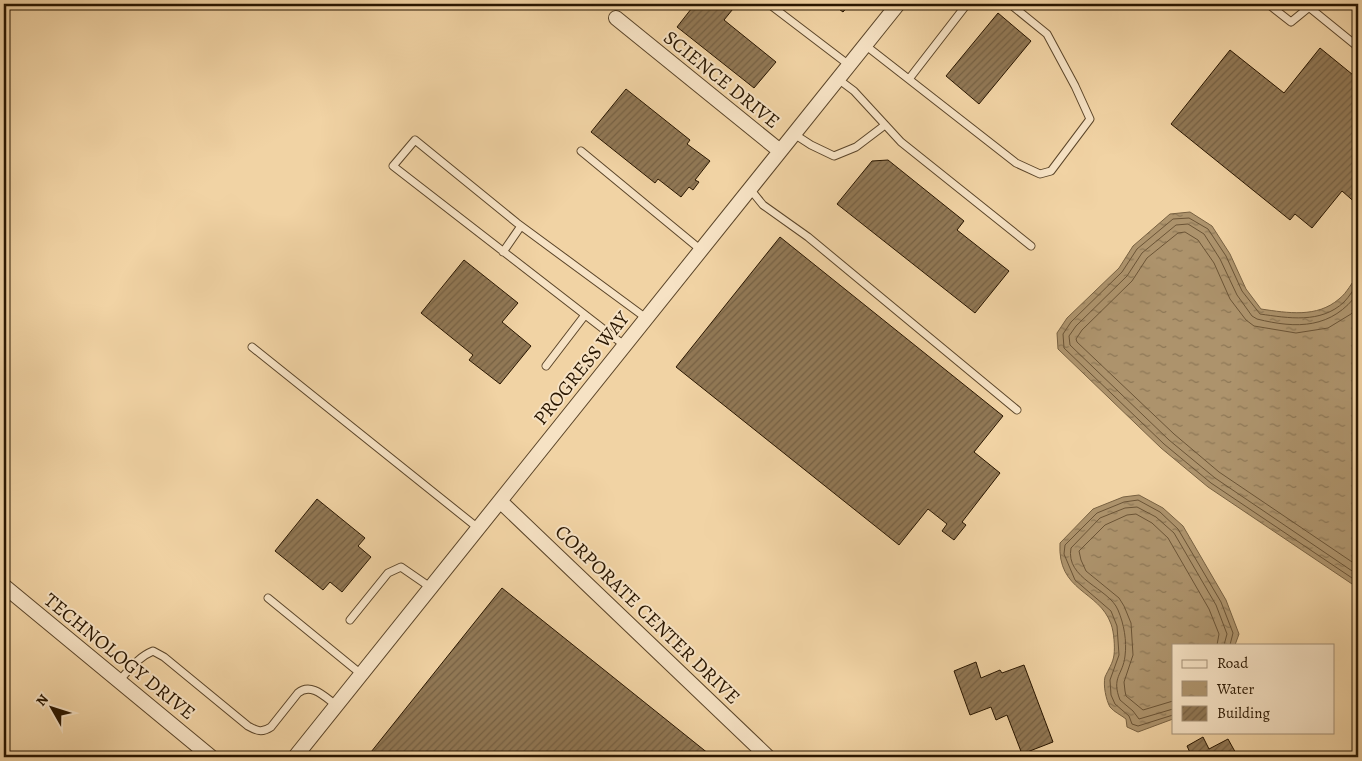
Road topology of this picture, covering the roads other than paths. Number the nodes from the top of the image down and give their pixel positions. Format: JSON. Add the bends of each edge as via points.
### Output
{"nodes":[{"id":1,"x":770,"y":4,"type":"edge"},
{"id":2,"x":898,"y":4,"type":"edge"},
{"id":3,"x":968,"y":4,"type":"edge"},
{"id":4,"x":1010,"y":4,"type":"edge"},
{"id":5,"x":1268,"y":4,"type":"edge"},
{"id":6,"x":1312,"y":6,"type":"edge"},
{"id":7,"x":616,"y":18,"type":"dead end"},
{"id":8,"x":865,"y":44,"type":"junction"},
{"id":9,"x":1358,"y":46,"type":"edge"},
{"id":10,"x":849,"y":65,"type":"junction"},
{"id":11,"x":838,"y":79,"type":"junction"},
{"id":12,"x":909,"y":79,"type":"junction"},
{"id":13,"x":885,"y":126,"type":"junction"},
{"id":14,"x":794,"y":134,"type":"junction"},
{"id":15,"x":581,"y":151,"type":"dead end"},
{"id":16,"x":780,"y":151,"type":"junction"},
{"id":17,"x":750,"y":188,"type":"junction"},
{"id":18,"x":521,"y":226,"type":"junction"},
{"id":19,"x":1031,"y":246,"type":"dead end"},
{"id":20,"x":700,"y":250,"type":"junction"},
{"id":21,"x":503,"y":252,"type":"junction"},
{"id":22,"x":585,"y":315,"type":"junction"},
{"id":23,"x":646,"y":318,"type":"junction"},
{"id":24,"x":624,"y":346,"type":"junction"},
{"id":25,"x":252,"y":347,"type":"dead end"},
{"id":26,"x":546,"y":366,"type":"dead end"},
{"id":27,"x":1017,"y":410,"type":"dead end"},
{"id":28,"x":500,"y":500,"type":"junction"},
{"id":29,"x":478,"y":528,"type":"junction"},
{"id":30,"x":4,"y":586,"type":"edge"},
{"id":31,"x":430,"y":587,"type":"junction"},
{"id":32,"x":268,"y":598,"type":"dead end"},
{"id":33,"x":350,"y":620,"type":"dead end"},
{"id":34,"x":361,"y":674,"type":"junction"},
{"id":35,"x":119,"y":682,"type":"junction"},
{"id":36,"x":336,"y":705,"type":"junction"},
{"id":37,"x":762,"y":755,"type":"edge"},
{"id":38,"x":211,"y":757,"type":"edge"},
{"id":39,"x":295,"y":757,"type":"edge"}],
"edges":[{"from":1,"to":10,"type":"lane"},
{"from":2,"to":8,"type":"street","name":"PROGRESS WAY"},
{"from":3,"to":12,"type":"lane"},
{"from":4,"to":12,"type":"lane","via":[[1047,34],[1090,120],[1051,171],[1040,174],[1016,163]]},
{"from":5,"to":6,"type":"lane","via":[[1291,22]]},
{"from":6,"to":9,"type":"lane"},
{"from":7,"to":16,"type":"street","name":"SCIENCE DRIVE"},
{"from":8,"to":10,"type":"street","name":"PROGRESS WAY"},
{"from":8,"to":12,"type":"lane"},
{"from":10,"to":11,"type":"street","name":"PROGRESS WAY"},
{"from":11,"to":13,"type":"lane"},
{"from":11,"to":14,"type":"street","name":"PROGRESS WAY"},
{"from":13,"to":14,"type":"lane","via":[[856,147],[834,156]]},
{"from":13,"to":19,"type":"lane","via":[[923,161]]},
{"from":14,"to":16,"type":"street","name":"PROGRESS WAY"},
{"from":15,"to":20,"type":"lane"},
{"from":16,"to":17,"type":"street","name":"PROGRESS WAY"},
{"from":17,"to":20,"type":"street","name":"PROGRESS WAY"},
{"from":17,"to":27,"type":"lane","via":[[763,205],[808,237]]},
{"from":18,"to":21,"type":"lane"},
{"from":18,"to":21,"type":"lane","via":[[416,140],[393,166]]},
{"from":18,"to":23,"type":"lane"},
{"from":20,"to":23,"type":"street","name":"PROGRESS WAY"},
{"from":21,"to":22,"type":"lane"},
{"from":22,"to":24,"type":"lane"},
{"from":22,"to":26,"type":"lane"},
{"from":23,"to":24,"type":"street","name":"PROGRESS WAY"},
{"from":24,"to":28,"type":"street","name":"PROGRESS WAY"},
{"from":25,"to":29,"type":"lane"},
{"from":28,"to":29,"type":"street","name":"PROGRESS WAY"},
{"from":28,"to":37,"type":"street","name":"CORPORATE CENTER DRIVE"},
{"from":29,"to":31,"type":"street","name":"PROGRESS WAY"},
{"from":30,"to":35,"type":"street","name":"TECHNOLOGY DRIVE"},
{"from":31,"to":33,"type":"lane","via":[[401,567],[388,573]]},
{"from":31,"to":34,"type":"street","name":"PROGRESS WAY"},
{"from":32,"to":34,"type":"lane"},
{"from":34,"to":36,"type":"street","name":"PROGRESS WAY"},
{"from":35,"to":36,"type":"lane","via":[[134,664],[153,651],[257,731],[271,728],[303,689],[311,689]]},
{"from":35,"to":38,"type":"street","name":"TECHNOLOGY DRIVE"},
{"from":36,"to":39,"type":"street","name":"PROGRESS WAY"}]}
